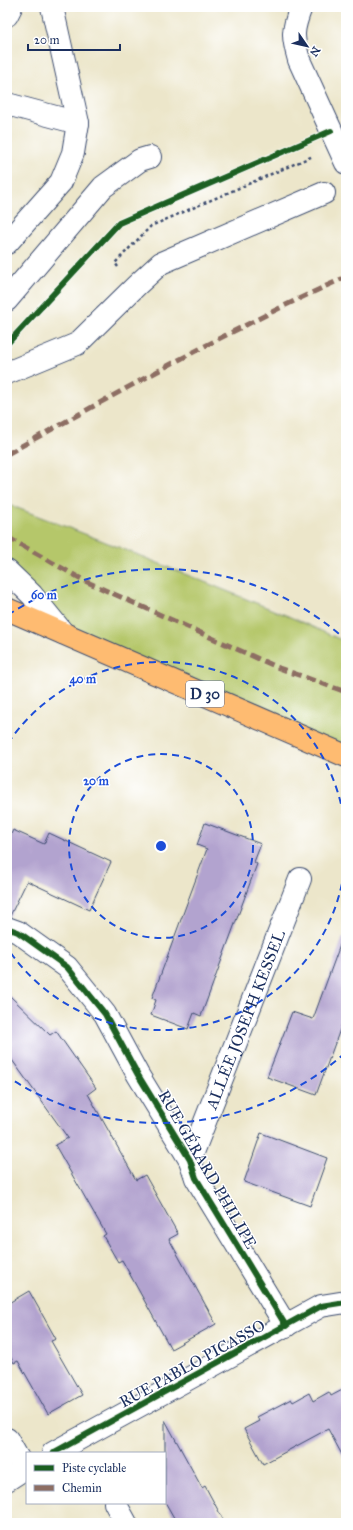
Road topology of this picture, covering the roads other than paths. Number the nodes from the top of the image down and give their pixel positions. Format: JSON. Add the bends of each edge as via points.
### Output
{"nodes":[{"id":1,"x":11,"y":7,"type":"edge"},
{"id":2,"x":52,"y":7,"type":"edge"},
{"id":3,"x":301,"y":7,"type":"edge"},
{"id":4,"x":7,"y":15,"type":"edge"},
{"id":5,"x":7,"y":104,"type":"edge"},
{"id":6,"x":78,"y":123,"type":"junction"},
{"id":7,"x":150,"y":158,"type":"dead end"},
{"id":8,"x":344,"y":160,"type":"edge"},
{"id":9,"x":324,"y":193,"type":"dead end"},
{"id":10,"x":7,"y":243,"type":"edge"},
{"id":11,"x":7,"y":300,"type":"edge"},
{"id":12,"x":7,"y":373,"type":"edge"},
{"id":13,"x":7,"y":571,"type":"edge"},
{"id":14,"x":7,"y":609,"type":"edge"},
{"id":15,"x":64,"y":633,"type":"junction"},
{"id":16,"x":346,"y":756,"type":"edge"},
{"id":17,"x":300,"y":879,"type":"dead end"},
{"id":18,"x":7,"y":928,"type":"edge"},
{"id":19,"x":190,"y":1160,"type":"junction"},
{"id":20,"x":346,"y":1302,"type":"edge"},
{"id":21,"x":286,"y":1326,"type":"junction"},
{"id":22,"x":7,"y":1439,"type":"edge"},
{"id":23,"x":84,"y":1446,"type":"edge"},
{"id":24,"x":57,"y":1452,"type":"edge"},
{"id":25,"x":19,"y":1472,"type":"edge"},
{"id":26,"x":116,"y":1504,"type":"edge"},
{"id":27,"x":126,"y":1523,"type":"edge"}],
"edges":[{"from":1,"to":4,"type":"street"},
{"from":2,"to":6,"type":"street"},
{"from":3,"to":8,"type":"street","via":[[294,25],[294,42],[299,60]]},
{"from":5,"to":6,"type":"street"},
{"from":6,"to":10,"type":"street","via":[[73,153],[61,182]]},
{"from":7,"to":11,"type":"street","via":[[140,160],[104,187]]},
{"from":9,"to":12,"type":"street","via":[[162,263],[77,344]]},
{"from":13,"to":15,"type":"street","via":[[32,595]]},
{"from":14,"to":15,"type":"main road","number":"D 30"},
{"from":15,"to":16,"type":"main road","number":"D 30"},
{"from":17,"to":19,"type":"street","name":"ALLÉE JOSEPH KESSEL"},
{"from":18,"to":19,"type":"street","name":"RUE GÉRARD PHILIPE","via":[[18,932],[67,967],[105,1014],[138,1076]]},
{"from":19,"to":21,"type":"street","name":"RUE GÉRARD PHILIPE","via":[[196,1178]]},
{"from":20,"to":21,"type":"street","name":"RUE PABLO PICASSO","via":[[321,1306]]},
{"from":21,"to":23,"type":"street","name":"RUE PABLO PICASSO"},
{"from":22,"to":25,"type":"street"},
{"from":23,"to":24,"type":"street","name":"RUE PABLO PICASSO"},
{"from":26,"to":27,"type":"street"}]}
